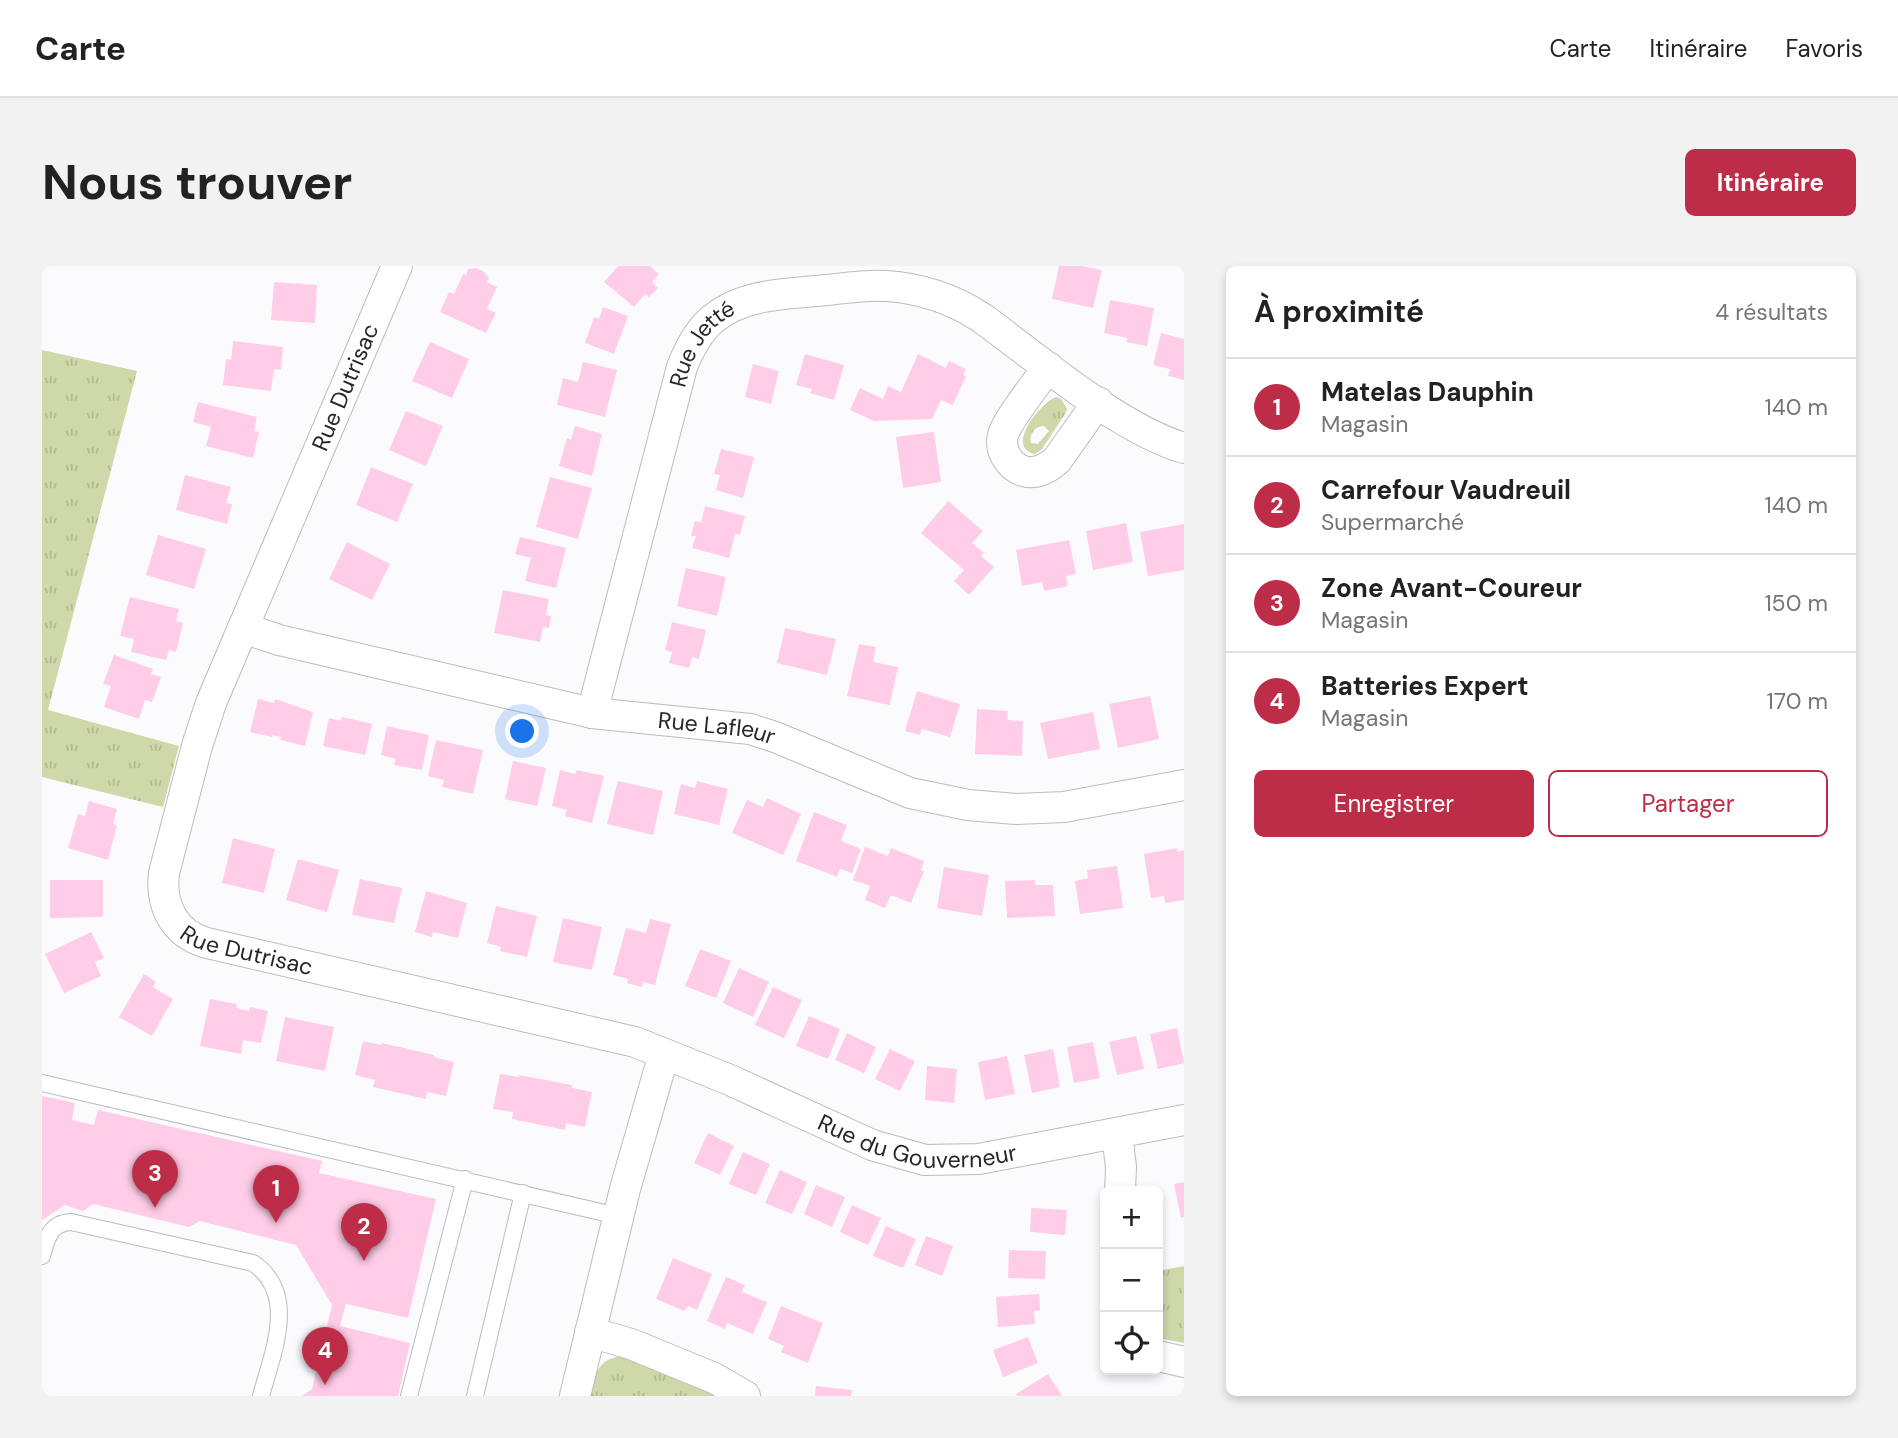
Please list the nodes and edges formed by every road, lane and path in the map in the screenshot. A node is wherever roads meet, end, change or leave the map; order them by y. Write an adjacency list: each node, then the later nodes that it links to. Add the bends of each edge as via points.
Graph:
1 (397, 266): 5 (street, Rue Dutrisac)
2 (1048, 367): 3 (street, Rue Jetté); 3 (street, via 1003,435 1004,452 1020,470 1038,471 1058,460); 6 (street, Rue Jetté, via 967,308 897,287 772,296 743,302 713,318 693,344 677,383)
3 (1098, 402): 4 (street, Rue Jetté, via 1156,437)
4 (1184, 448)
5 (243, 628): 6 (street, Rue Lafleur); 8 (street, Rue Dutrisac, via 202,727 164,873 165,905 182,929 207,943 623,1039)
6 (592, 713): 7 (street, Rue Lafleur, via 750,729 909,793 968,805 1064,807)
7 (1184, 785)
8 (664, 1054): 11 (street, Rue du Gouverneur, via 872,1145 925,1160 979,1159); 15 (street)
9 (42, 1083): 12 (lane)
10 (1184, 1120): 11 (street, Rue du Gouverneur)
11 (1116, 1134): 13 (street)
12 (465, 1179): 14 (lane); 21 (lane)
13 (1120, 1186)
14 (523, 1193): 15 (lane); 22 (lane)
15 (618, 1216): 17 (street)
16 (42, 1256): 20 (lane, via 52,1229 71,1222 253,1263 272,1284 280,1308)
17 (590, 1332): 23 (street); 24 (street, via 703,1373)
18 (1163, 1357): 19 (street)
19 (1184, 1362)
20 (261, 1396)
21 (409, 1396)
22 (475, 1396)
23 (576, 1396)
24 (745, 1396)

